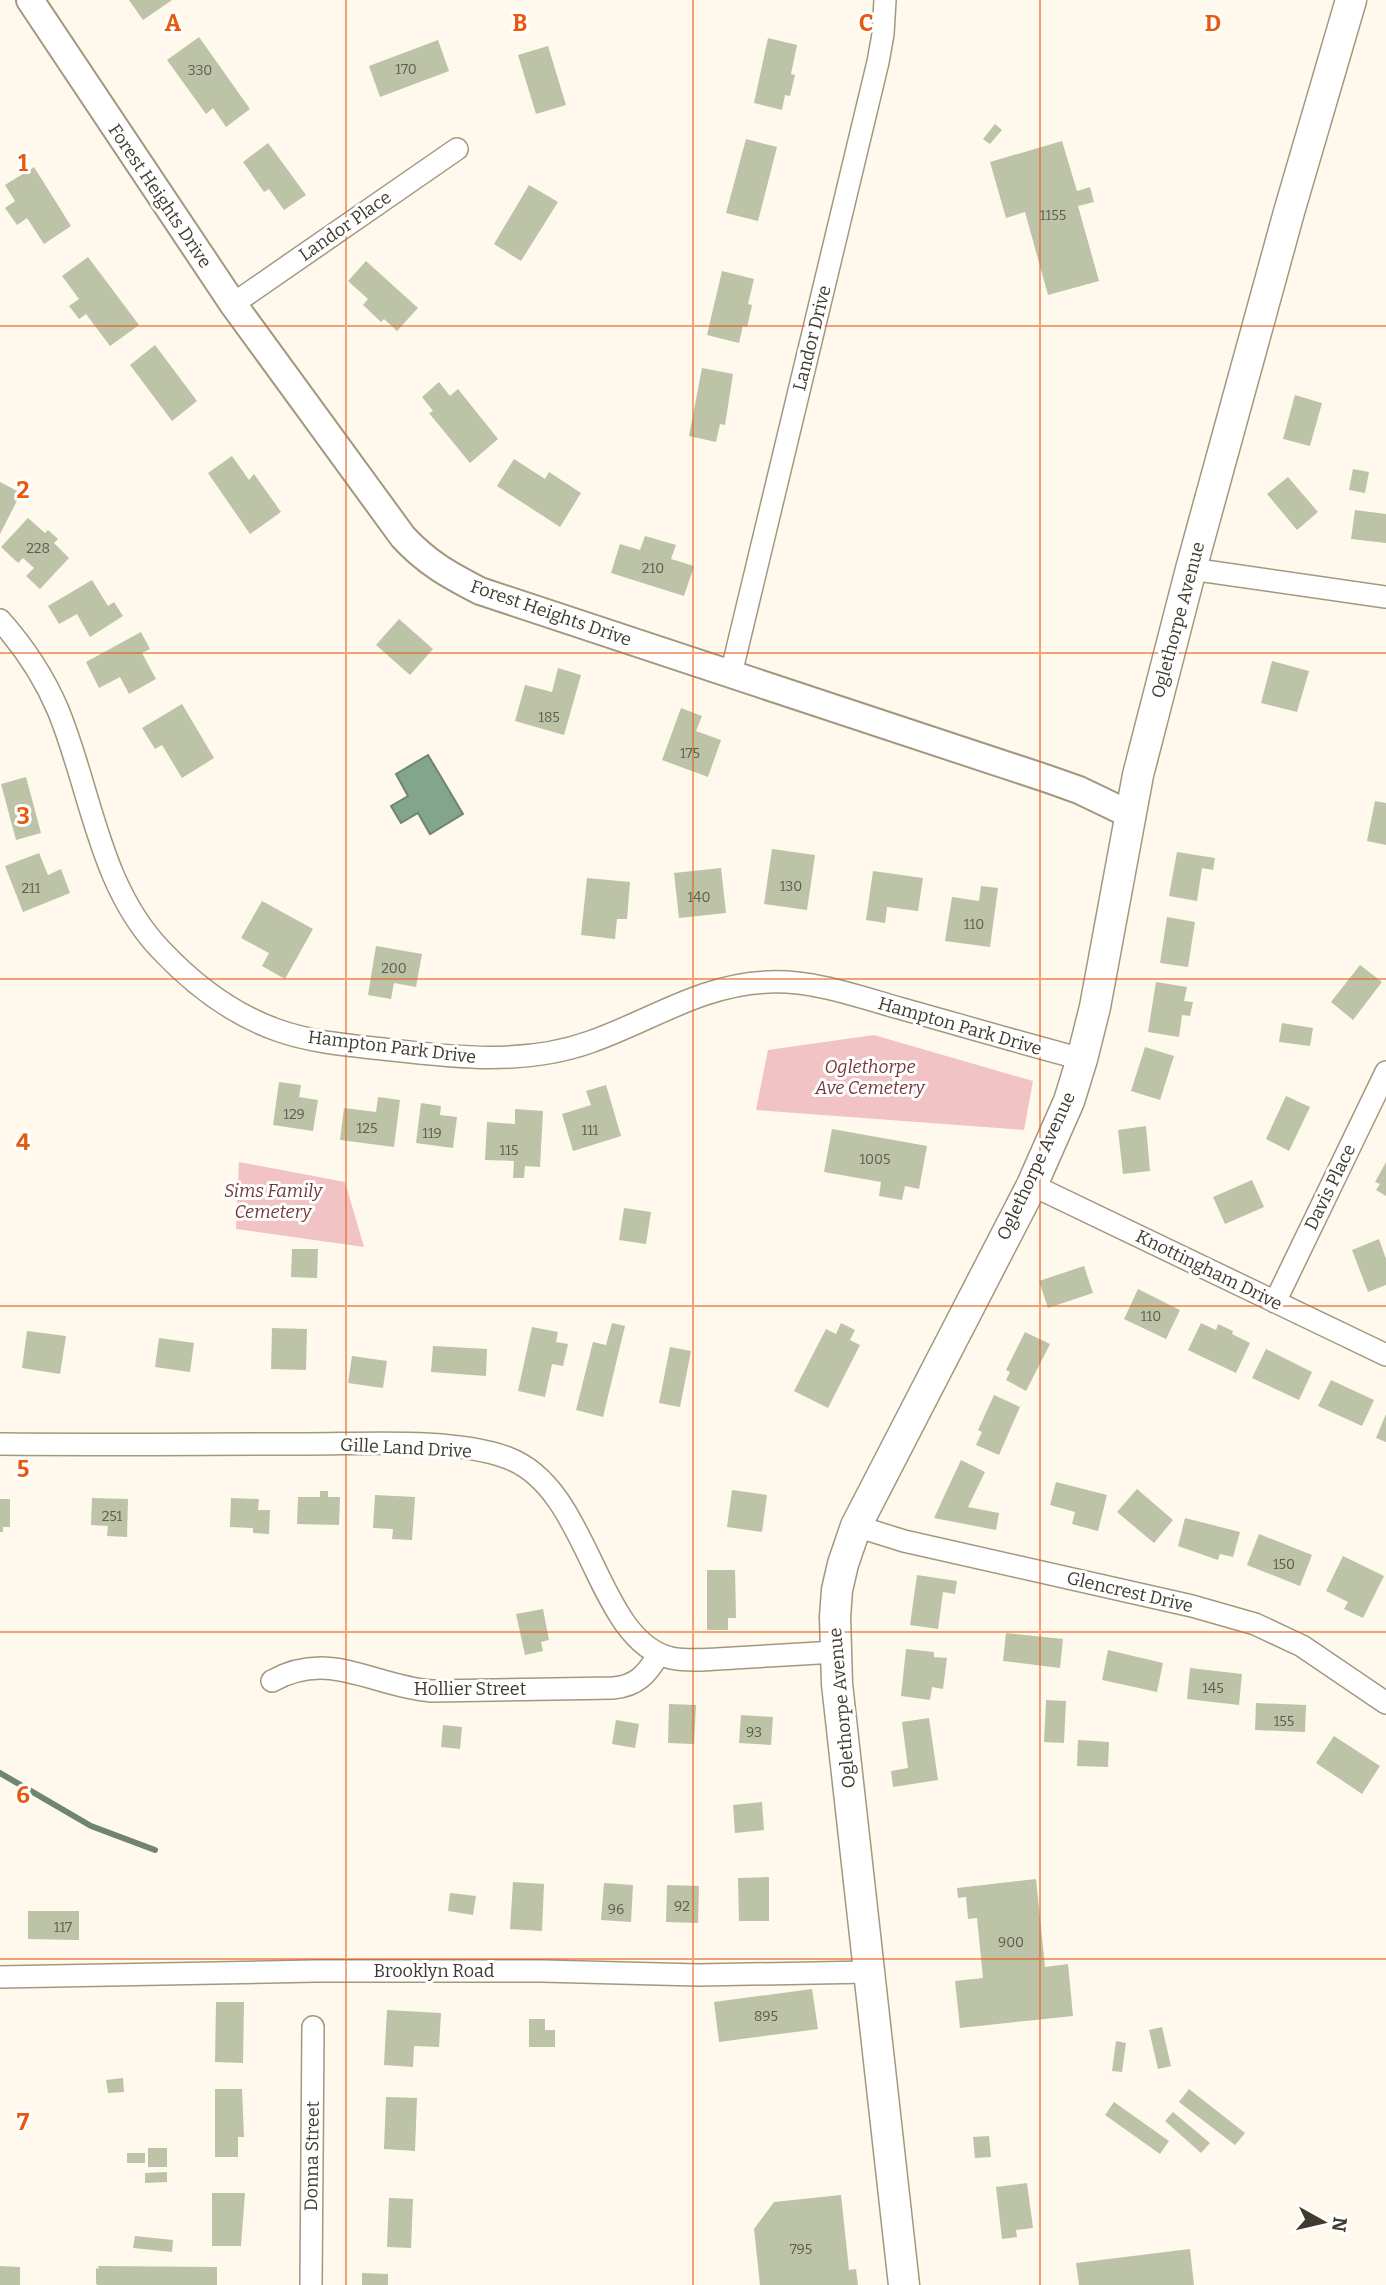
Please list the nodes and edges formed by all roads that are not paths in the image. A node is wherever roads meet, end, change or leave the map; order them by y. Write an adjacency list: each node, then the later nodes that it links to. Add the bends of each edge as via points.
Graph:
1 (30, 0): 5 (street, Forest Heights Drive)
2 (885, 0): 9 (street, Landor Drive, via 878,62)
3 (1351, 0): 6 (main road, Oglethorpe Avenue)
4 (457, 149): 5 (street, Landor Place)
5 (233, 304): 9 (street, Forest Heights Drive, via 403,537 443,573 480,591)
6 (1191, 569): 7 (street); 10 (main road, Oglethorpe Avenue)
7 (1386, 597)
8 (0, 620): 11 (street, Hampton Park Drive, via 41,675 57,709 109,863 135,918 158,947 209,994 275,1030 307,1039 435,1055 523,1056 589,1042 710,990 772,981 833,989)
9 (731, 674): 10 (street, Forest Heights Drive, via 1079,790)
10 (1129, 814): 11 (main road, Oglethorpe Avenue)
11 (1082, 1059): 13 (main road, Oglethorpe Avenue)
12 (1386, 1072): 14 (street, Davis Place)
13 (1032, 1185): 14 (street, Knottingham Drive); 17 (main road, Oglethorpe Avenue)
14 (1275, 1302): 15 (street, Knottingham Drive)
15 (1386, 1355)
16 (0, 1444): 19 (street, Gille Land Drive, via 369,1444 448,1447 502,1457 524,1466 551,1493 628,1630)
17 (856, 1526): 18 (main road, Oglethorpe Avenue, via 837,1590); 21 (street, Glencrest Drive, via 1255,1624 1302,1646)
18 (835, 1651): 19 (street, Gille Land Drive, via 698,1660); 22 (main road, Oglethorpe Avenue)
19 (659, 1654): 20 (street, Hollier Street, via 644,1677 621,1688 431,1691 405,1688 359,1672 308,1668)
20 (272, 1681)
21 (1386, 1703)
22 (869, 1972): 23 (street, Brooklyn Road, via 316,1971); 26 (main road, Oglethorpe Avenue)
23 (0, 1978)
24 (313, 2026): 25 (street, Donna Street)
25 (311, 2285)
26 (904, 2285)

